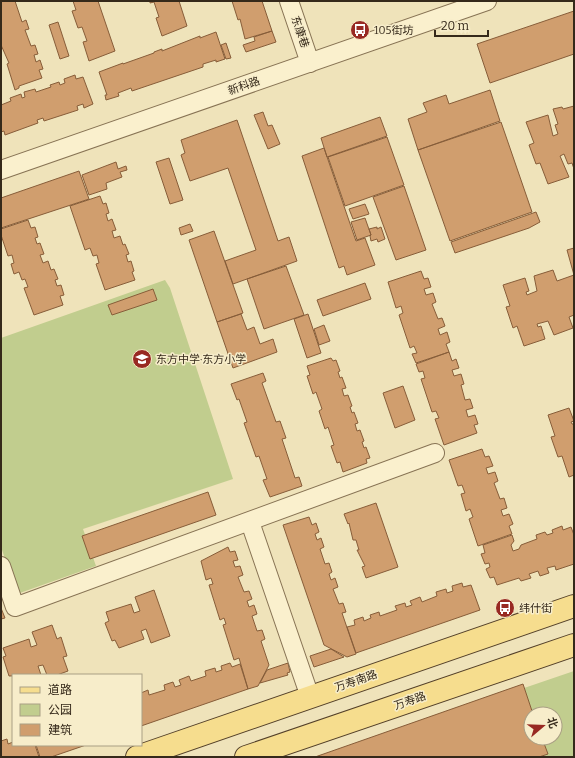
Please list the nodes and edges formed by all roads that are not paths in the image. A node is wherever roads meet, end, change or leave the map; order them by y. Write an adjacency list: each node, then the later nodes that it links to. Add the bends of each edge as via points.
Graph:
1 (289, 1): 3 (street, 东康巷)
2 (487, 1): 3 (street, 新科路)
3 (310, 63): 4 (street, 新科路)
4 (1, 170)
5 (435, 453): 6 (street)
6 (250, 522): 7 (street, via 15,607); 10 (street)
7 (1, 566)
8 (574, 606): 10 (main road, 万寿南路)
9 (574, 645): 14 (main road, 万寿路)
10 (310, 697): 11 (main road, 万寿南路)
11 (235, 723): 12 (main road, 万寿南路); 13 (main road)
12 (137, 757)
13 (172, 757)
14 (246, 757)

